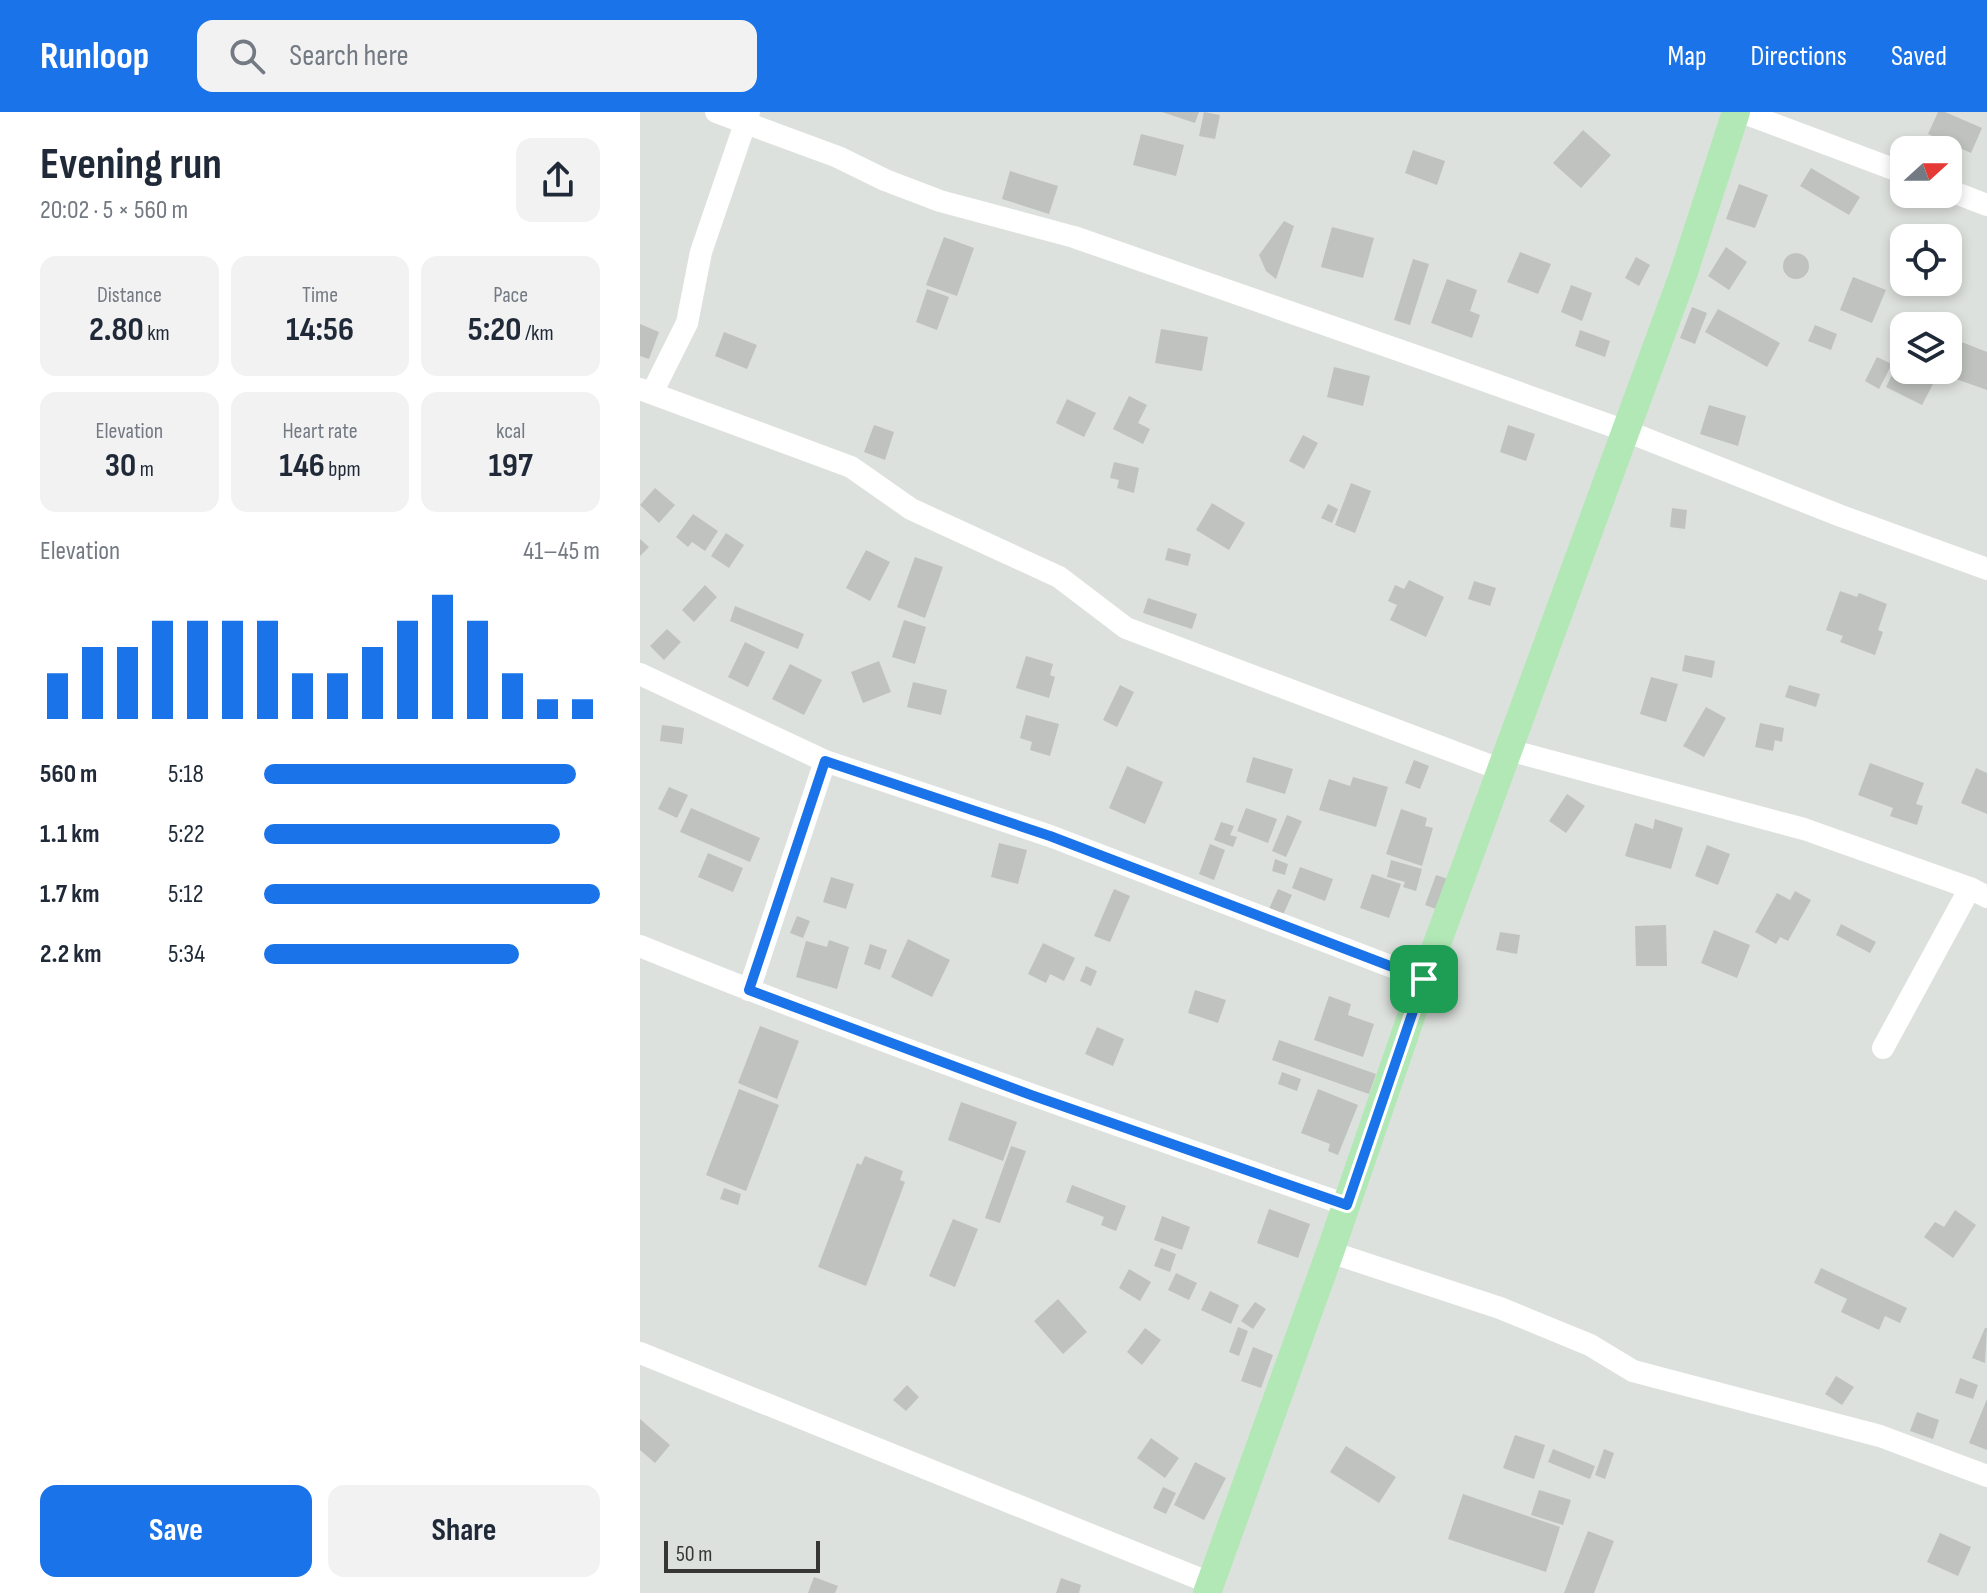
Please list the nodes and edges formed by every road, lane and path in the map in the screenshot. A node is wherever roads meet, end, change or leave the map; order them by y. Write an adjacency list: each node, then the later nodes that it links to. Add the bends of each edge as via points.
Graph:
1 (716, 112): 3 (street)
2 (1738, 112): 4 (street); 8 (main road)
3 (747, 117): 7 (street, via 701,252 687,323); 8 (street, via 940,201 1074,237)
4 (1890, 168)
5 (1962, 195): 6 (street)
6 (1987, 205)
7 (646, 391): 11 (street, via 851,467 911,509 1059,577 1126,628)
8 (1626, 431): 9 (street); 11 (main road)
9 (1987, 569)
10 (640, 674): 12 (street)
11 (1506, 760): 13 (street, via 1804,829); 15 (main road)
12 (825, 761): 15 (street, via 1050,836); 16 (street)
13 (1979, 892): 17 (street)
14 (640, 946): 16 (street)
15 (1424, 979): 18 (main road)
16 (749, 990): 18 (street)
17 (1883, 1048)
18 (1347, 1205): 19 (main road)
19 (1330, 1252): 21 (street, via 1500,1308 1590,1345 1633,1371 1880,1436); 22 (main road)
20 (640, 1353): 22 (street)
21 (1987, 1476)
22 (1208, 1588)

